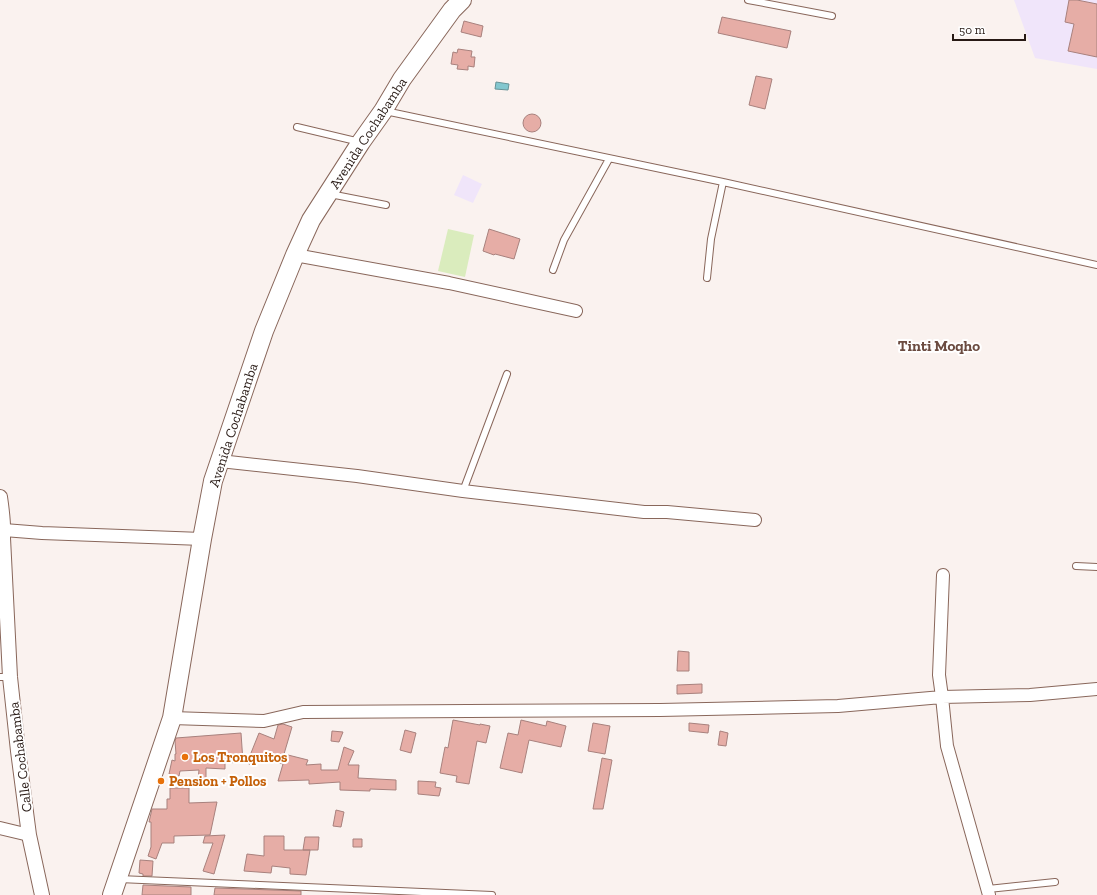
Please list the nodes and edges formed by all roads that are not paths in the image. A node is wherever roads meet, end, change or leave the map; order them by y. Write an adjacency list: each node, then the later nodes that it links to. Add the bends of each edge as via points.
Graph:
1 (462, 0): 4 (main road, Avenida Cochabamba, via 402,78)
2 (748, 0): 3 (lane)
3 (832, 16)
4 (383, 111): 6 (main road, Avenida Cochabamba); 7 (lane)
5 (297, 128): 6 (lane)
6 (361, 142): 9 (main road, Avenida Cochabamba)
7 (609, 159): 8 (lane); 13 (lane, via 564,240)
8 (723, 182): 12 (lane); 14 (lane, via 711,239)
9 (328, 194): 10 (lane); 11 (main road, Avenida Cochabamba, via 311,220)
10 (386, 206)
11 (295, 255): 15 (street, via 449,283); 17 (main road, Avenida Cochabamba, via 264,331)
12 (1097, 265)
13 (553, 270)
14 (707, 278)
15 (576, 311)
16 (507, 374): 18 (lane)
17 (220, 461): 18 (street); 22 (main road, Avenida Cochabamba)
18 (463, 491): 20 (street, via 644,512)
19 (1, 506): 21 (street, Calle Cochabamba)
20 (755, 520)
21 (4, 530): 22 (street); 26 (street, Calle Cochabamba)
22 (202, 539): 29 (main road, Avenida Cochabamba)
23 (1076, 566): 24 (lane)
24 (1097, 567)
25 (943, 575): 28 (street, via 938,675)
26 (5, 677): 31 (street, Calle Cochabamba)
27 (1097, 689): 28 (street, via 1030,695)
28 (942, 697): 29 (street, via 838,706 660,710 303,712 264,721); 34 (street, via 947,746)
29 (172, 718): 33 (main road, Avenida Cochabamba)
30 (0, 828): 31 (street)
31 (29, 835): 35 (street, Calle Cochabamba)
32 (1055, 882): 34 (lane)
33 (114, 887): 36 (lane)
34 (988, 892)
35 (42, 895)
36 (492, 895)

